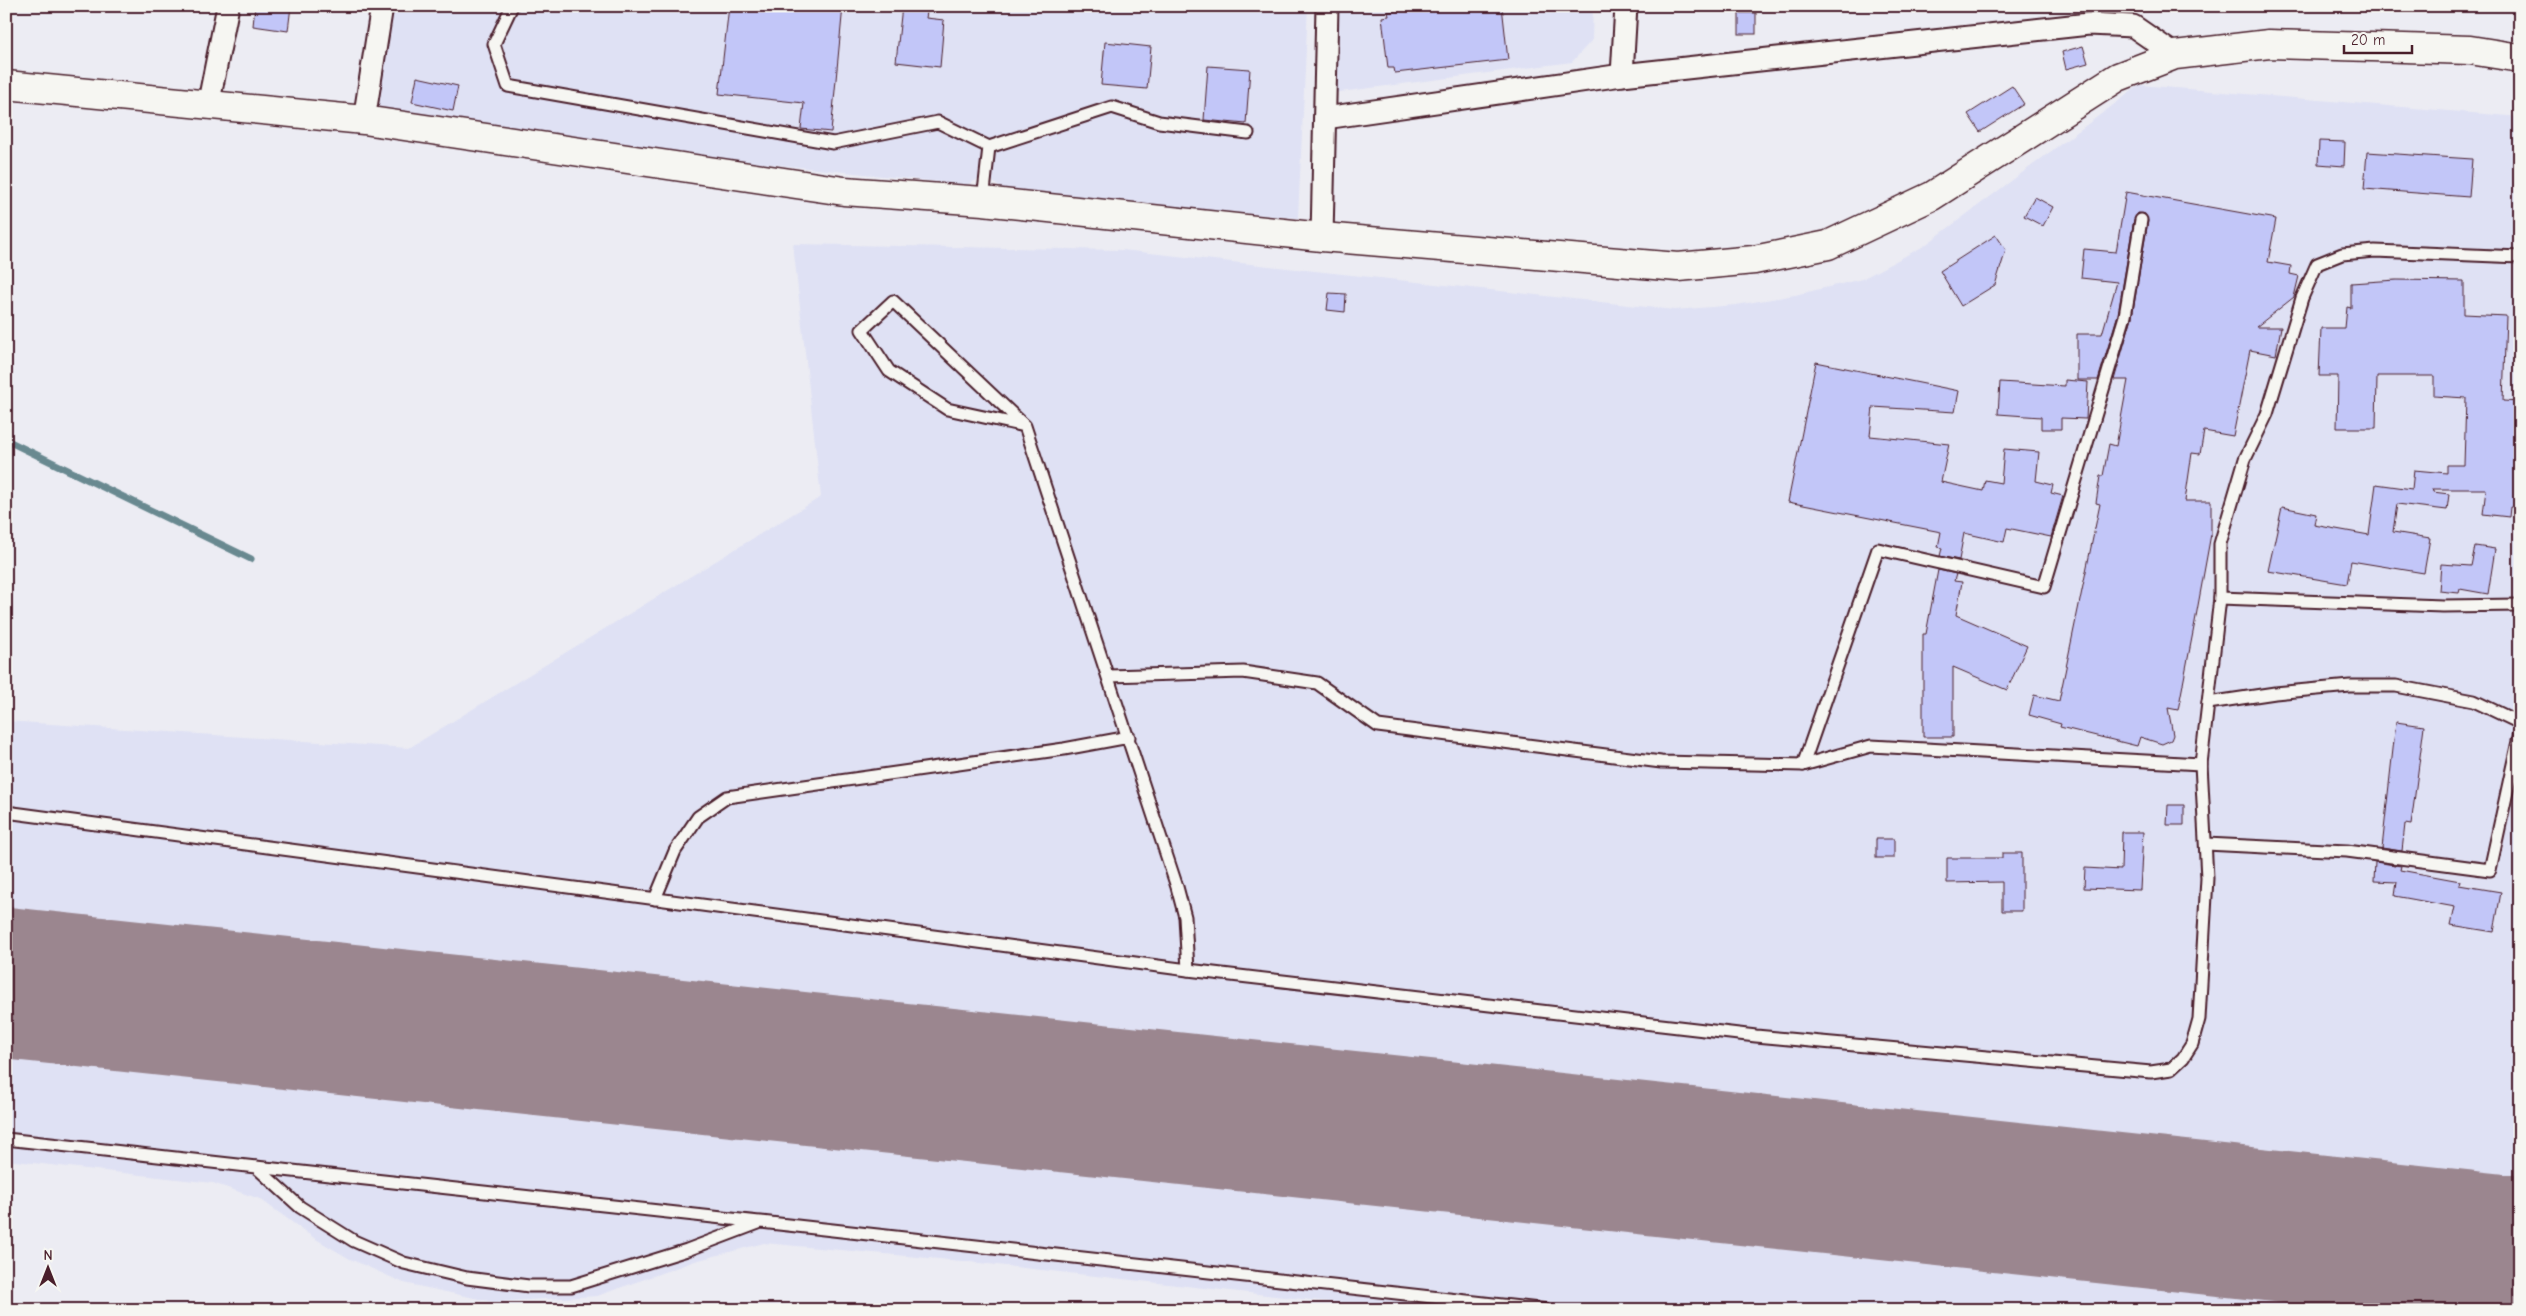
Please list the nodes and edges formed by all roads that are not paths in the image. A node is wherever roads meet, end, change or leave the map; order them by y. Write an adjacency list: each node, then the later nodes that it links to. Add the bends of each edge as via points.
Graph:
1 (228, 6): 10 (street)
2 (382, 6): 12 (street)
3 (512, 6): 14 (lane, via 494,44 508,86 832,143 938,122)
4 (1327, 6): 11 (street)
5 (1626, 6): 8 (street)
6 (2175, 55): 7 (street, via 2269,44 2470,50); 8 (street, via 2133,26 2089,24); 17 (street, via 2118,77 1932,196 1828,245 1754,260 1678,267)
7 (2520, 58)
8 (1622, 75): 11 (street)
9 (6, 85): 10 (street)
10 (208, 106): 12 (street)
11 (1325, 118): 17 (street)
12 (364, 120): 15 (street, via 844,191)
13 (1248, 133): 14 (lane, via 1159,122 1112,107)
14 (989, 148): 15 (lane)
15 (983, 201): 17 (street)
16 (2142, 220): 28 (lane, via 2125,316 2044,587 1878,549)
17 (1322, 237)
18 (2520, 257): 20 (lane, via 2375,251 2342,254 2317,264 2302,298 2267,414 2245,459 2231,502 2220,544)
19 (1025, 426): 19 (lane, via 893,301 862,330 890,371 947,409); 22 (lane)
20 (2220, 598): 21 (lane, via 2443,606); 23 (lane)
21 (2520, 605)
22 (1109, 676): 26 (lane); 28 (lane, via 1243,672 1317,683 1378,726 1661,762)
23 (2208, 703): 24 (lane, via 2350,686 2396,686 2474,701); 27 (lane)
24 (2520, 723)
25 (2520, 732): 30 (lane, via 2490,870 2347,851)
26 (1129, 737): 31 (lane, via 727,797 698,818 675,851); 32 (lane, via 1185,917)
27 (2201, 764): 28 (lane, via 1871,746); 30 (lane)
28 (1803, 765)
29 (6, 812): 31 (lane)
30 (2206, 844): 32 (lane, via 2208,878 2199,1018 2192,1044 2183,1058 2170,1069 2150,1072 1756,1036)
31 (655, 899): 32 (lane)
32 (1188, 970)
33 (6, 1139): 34 (lane)
34 (256, 1167): 35 (lane); 35 (lane, via 300,1207 354,1241 404,1264 467,1278 529,1286 571,1286 687,1250)
35 (761, 1222): 36 (lane)
36 (1548, 1310)

